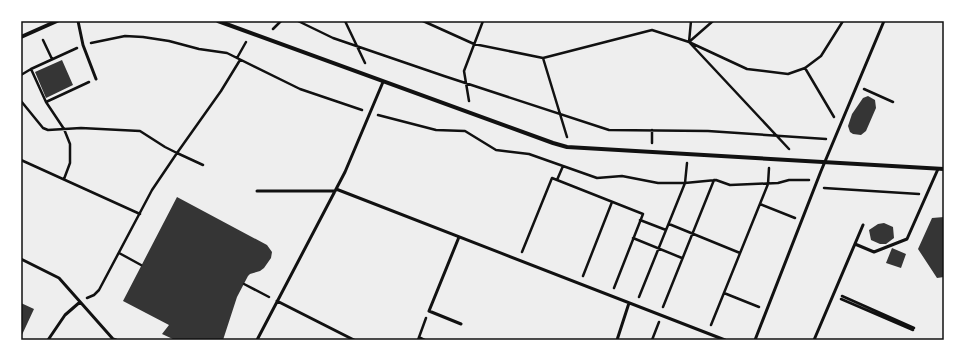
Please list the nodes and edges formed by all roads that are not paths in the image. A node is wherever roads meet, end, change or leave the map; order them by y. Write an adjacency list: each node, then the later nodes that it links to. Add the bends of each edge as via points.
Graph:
1 (57, 21): 5 (street)
2 (78, 21): 6 (lane, via 82,45)
3 (218, 21): 7 (street)
4 (884, 21): 8 (lane)
5 (21, 37)
6 (96, 79)
7 (383, 82): 8 (street, via 567,147); 11 (lane)
8 (825, 162): 9 (street); 27 (lane)
9 (938, 169): 10 (street); 15 (lane, via 907,239 874,252)
10 (944, 169)
11 (335, 190): 12 (lane); 14 (lane); 17 (lane)
12 (257, 191)
13 (863, 224): 15 (lane)
14 (459, 237): 19 (lane); 20 (lane, via 429,311)
15 (855, 244): 28 (lane)
16 (21, 259): 18 (lane, via 59,278)
17 (277, 301): 23 (lane); 24 (lane)
18 (80, 302): 21 (lane, via 65,315); 22 (lane)
19 (629, 303): 25 (lane); 26 (lane)
20 (461, 324)
21 (48, 340)
22 (116, 340)
23 (257, 340)
24 (354, 340)
25 (617, 340)
26 (725, 340)
27 (754, 340)
28 (814, 340)

